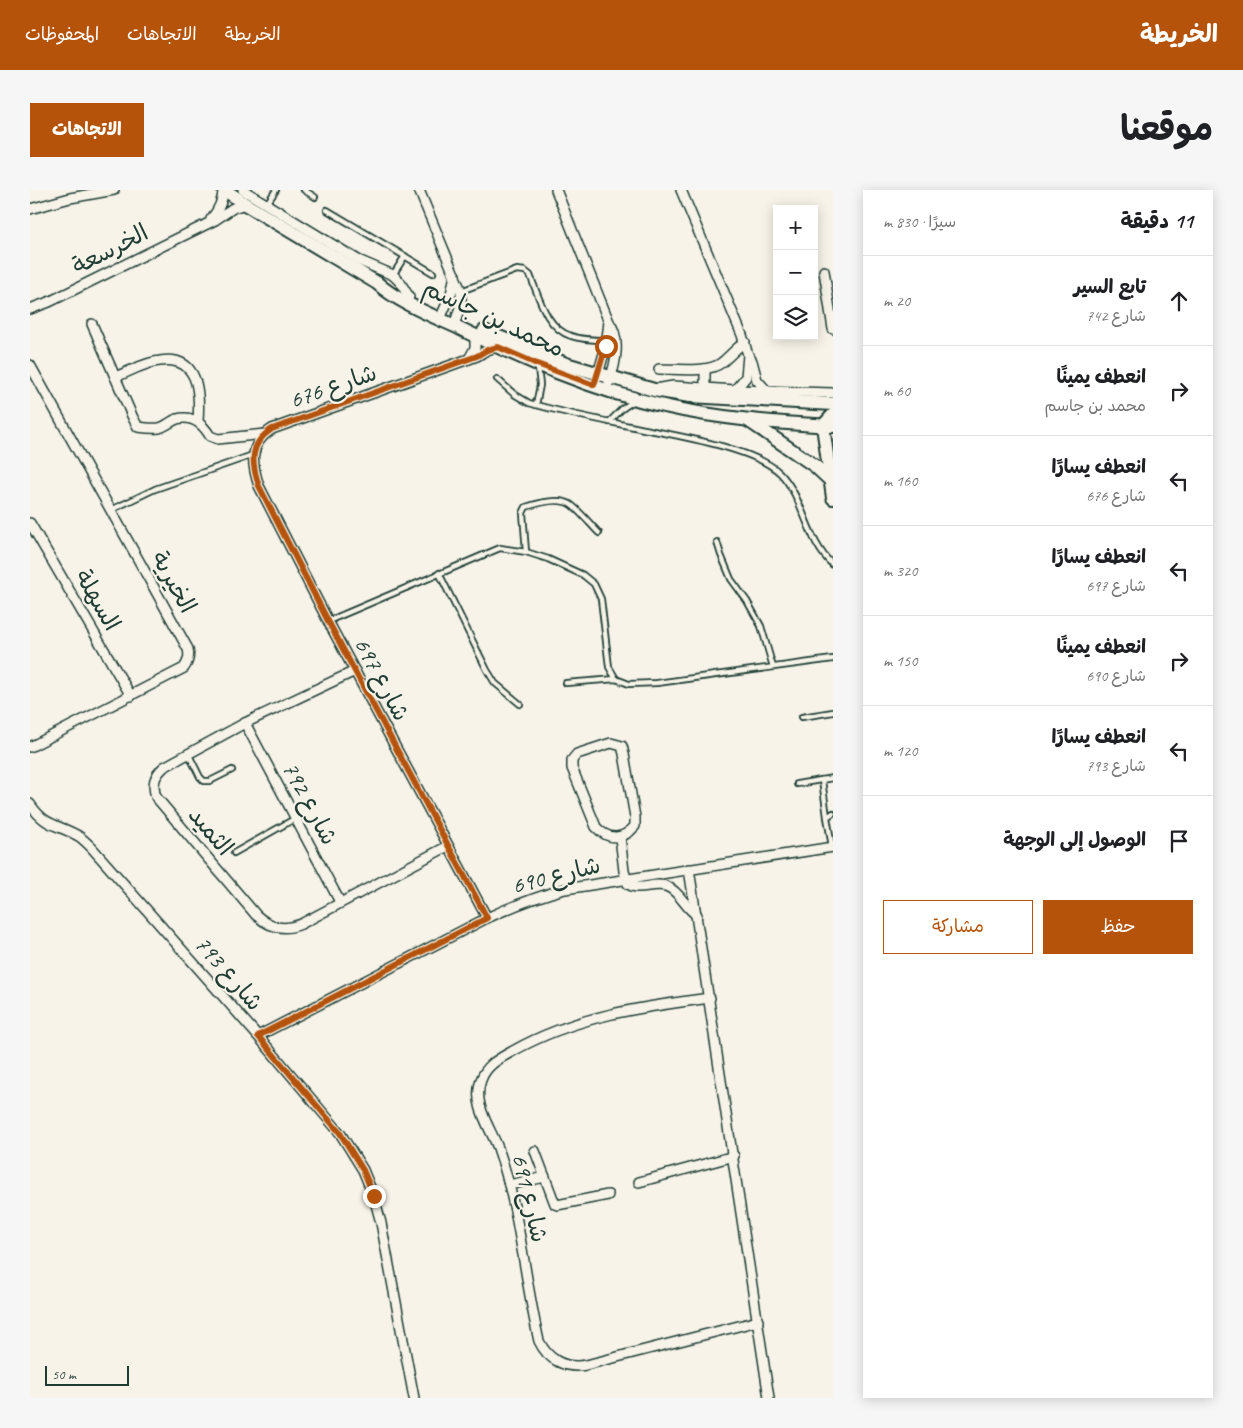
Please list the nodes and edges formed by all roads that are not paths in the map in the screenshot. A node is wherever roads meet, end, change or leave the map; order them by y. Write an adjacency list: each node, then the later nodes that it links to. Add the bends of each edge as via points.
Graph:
1 (114, 190): 12 (street)
2 (224, 190): 10 (street, محمد بن جاسم); 14 (street, via 218,211)
3 (243, 190): 11 (street)
4 (276, 190): 11 (lane)
5 (304, 190): 9 (lane)
6 (419, 190): 18 (street)
7 (556, 190): 25 (street)
8 (681, 190): 31 (street)
9 (315, 197)
10 (245, 204): 14 (street, الخرسعة); 20 (street, محمد بن جاسم)
11 (266, 205): 19 (street, via 358,260)
12 (30, 209)
13 (327, 210): 15 (lane)
14 (208, 223): 23 (street, الخرسعة)
15 (404, 256): 17 (lane); 19 (lane)
16 (824, 271): 28 (street)
17 (433, 273)
18 (455, 274): 21 (street); 24 (street, via 451,294)
19 (393, 275): 22 (street)
20 (377, 283): 22 (street, محمد بن جاسم); 24 (street, محمد بن جاسم)
21 (461, 291): 26 (street); 30 (lane, via 514,271 525,271 556,327 571,336)
22 (410, 296): 24 (street, محمد بن جاسم)
23 (30, 309)
24 (441, 316): 26 (street, محمد بن جاسم)
25 (609, 322): 30 (street); 41 (street, via 616,340 615,354)
26 (456, 323): 29 (street, محمد بن جاسم); 41 (street, محمد بن جاسم)
27 (92, 324): 39 (street)
28 (833, 329)
29 (475, 336): 32 (street, محمد بن جاسم); 34 (street, via 475,348)
30 (606, 340): 41 (street)
31 (745, 342): 33 (street); 37 (street, via 722,362)
32 (498, 347): 34 (street, شارع 676); 35 (street, محمد بن جاسم)
33 (748, 355): 44 (street, via 746,377); 45 (street, via 757,380)
34 (469, 359): 56 (street, شارع 676, via 283,424)
35 (537, 364): 41 (street, محمد بن جاسم); 50 (lane, via 540,385)
36 (30, 365): 60 (street, الخيرية)
37 (705, 368): 38 (street); 42 (street)
38 (659, 369)
39 (115, 377): 52 (street, via 138,426 159,428 178,419); 52 (street, via 158,360 182,363 196,378)
40 (497, 379): 50 (lane, via 520,399)
41 (602, 381): 43 (street, محمد بن جاسم); 47 (street, محمد بن جاسم)
42 (705, 388): 43 (street, via 669,386); 44 (street)
43 (654, 390): 48 (street, محمد بن جاسم, via 690,396)
44 (735, 390): 45 (street)
45 (766, 391): 46 (street)
46 (833, 393)
47 (638, 398): 53 (street, محمد بن جاسم, via 663,406); 54 (lane)
48 (815, 403): 49 (street, محمد بن جاسم); 51 (street)
49 (833, 404)
50 (536, 405): 54 (lane)
51 (833, 415): 55 (street)
52 (198, 421): 56 (street, via 210,436 218,439)
53 (749, 421): 55 (street, محمد بن جاسم); 58 (street)
54 (609, 422): 65 (lane, via 716,445 769,465 785,479 820,549)
55 (828, 426): 58 (street)
56 (265, 434): 57 (street)
57 (253, 455): 60 (lane, via 155,489); 67 (street, شارع 697, via 259,486)
58 (830, 480): 59 (street)
59 (833, 498)
60 (111, 510): 73 (street, الخيرية, via 186,644 189,656 184,668)
61 (30, 524): 73 (street, السهلة)
62 (599, 533): 64 (lane, via 570,504 553,501 526,507 523,513)
63 (717, 542): 69 (lane, via 731,579 761,626)
64 (526, 552): 66 (lane, via 500,548); 71 (lane, via 583,574 594,584 601,599 608,667)
65 (833, 565)
66 (439, 573): 67 (lane); 74 (lane, via 495,683)
67 (328, 621): 70 (street, شارع 697)
68 (833, 659): 69 (lane)
69 (773, 667): 71 (lane, via 657,683 629,684)
70 (354, 671): 77 (street, الثميد); 89 (street, شارع 697)
71 (616, 679): 72 (lane)
72 (566, 683)
73 (131, 696): 78 (street, الخيرية)
74 (520, 704)
75 (833, 712): 76 (lane)
76 (802, 717)
77 (245, 723): 79 (street, الثميد); 87 (street, شارع 792)
78 (31, 745)
79 (188, 754): 80 (lane, via 204,781); 94 (street, الثميد, via 158,773 153,788 156,797 263,922 282,928 292,927)
80 (232, 770)
81 (833, 778): 82 (lane)
82 (822, 780): 83 (lane); 86 (lane)
83 (797, 784)
84 (30, 804): 98 (street, شارع 793, via 46,821 80,838 92,848)
85 (833, 813): 86 (lane)
86 (827, 817): 90 (lane)
87 (296, 818): 91 (lane); 94 (street, شارع 792)
88 (620, 837): 88 (street, via 635,826 622,746 611,744 577,754 572,760 572,768 596,827 602,834); 93 (street)
89 (448, 846): 94 (street, الثميد); 96 (street, شارع 697)
90 (833, 847): 92 (street, شارع 690)
91 (234, 852)
92 (689, 869): 93 (street, شارع 690); 95 (street)
93 (625, 879): 95 (street, via 633,887 668,887); 96 (street, شارع 690, via 542,895)
94 (340, 902)
95 (697, 915): 97 (street)
96 (487, 918): 98 (street, شارع 690)
97 (710, 998): 100 (street); 103 (street, شارع 691, via 634,1009 578,1022 538,1038 494,1062 480,1080 478,1095)
98 (258, 1036): 106 (street, شارع 793, via 340,1133 363,1170 381,1223)
99 (535, 1150): 101 (street)
100 (734, 1156): 102 (street); 105 (street)
101 (545, 1177): 103 (street); 104 (street, via 557,1206)
102 (639, 1182)
103 (510, 1185): 105 (street, شارع 691, via 539,1341 546,1353 558,1362 572,1367 586,1366)
104 (608, 1194)
105 (758, 1321): 107 (street)
106 (414, 1398)
107 (769, 1398)

